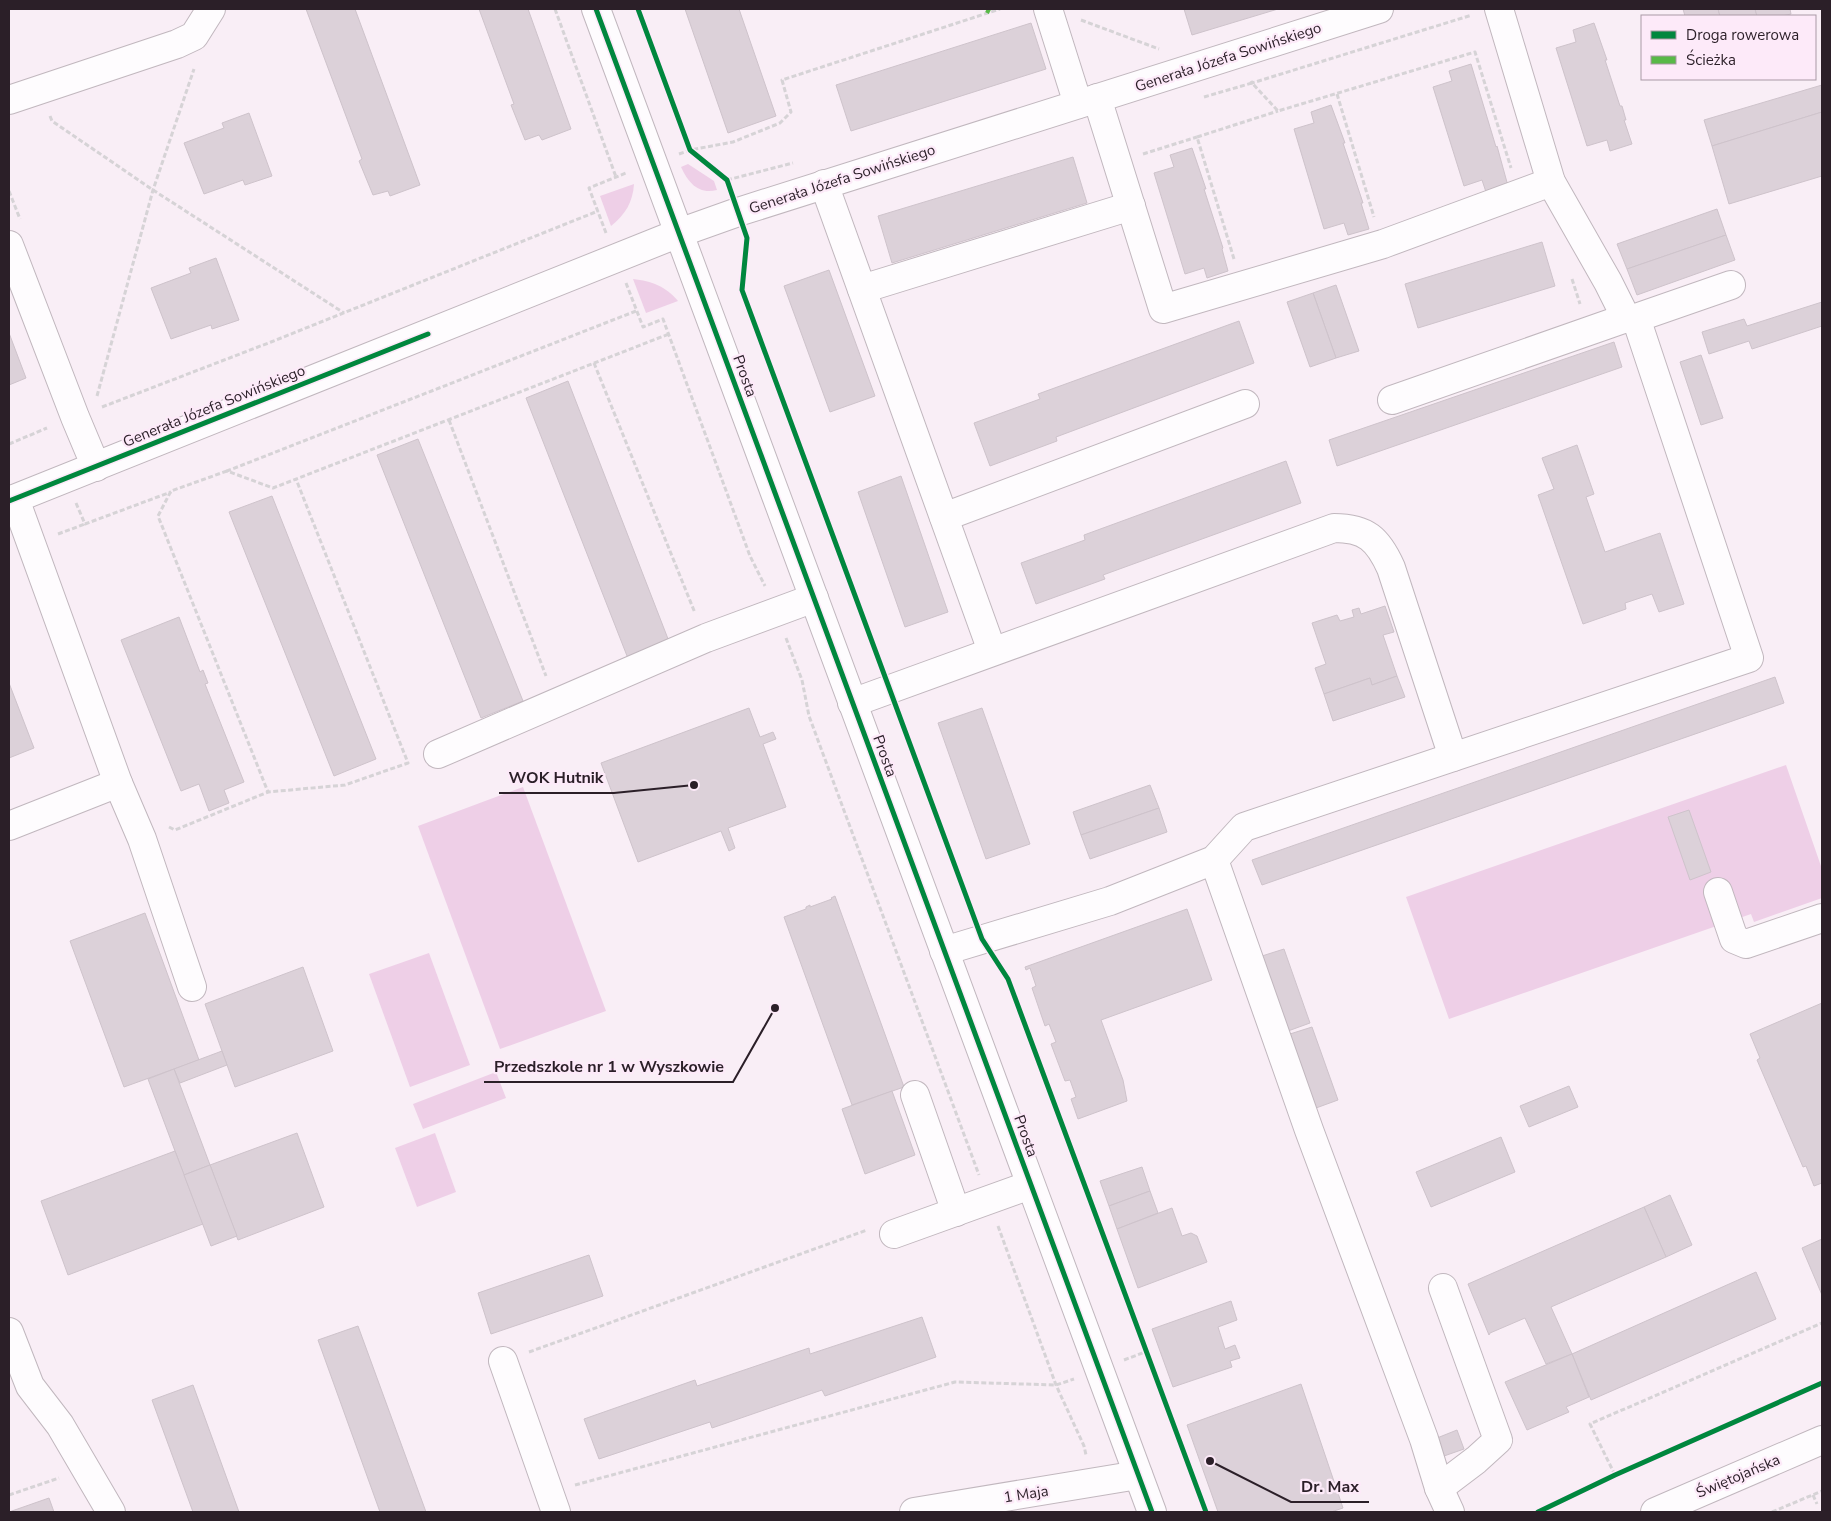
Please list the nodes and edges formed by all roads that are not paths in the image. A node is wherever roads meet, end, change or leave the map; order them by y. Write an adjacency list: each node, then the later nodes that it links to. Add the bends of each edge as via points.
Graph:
1 (211, 9): 6 (street, via 194,36)
2 (596, 9): 11 (street, Prosta)
3 (1048, 9): 7 (street)
4 (1379, 9): 7 (street, Generała Józefa Sowińskiego)
5 (1499, 9): 8 (street)
6 (9, 100)
7 (1088, 101): 9 (street, Generała Józefa Sowińskiego); 10 (street, via 1117,162)
8 (1551, 182): 10 (street, via 1383,244 1163,309); 15 (street)
9 (824, 184): 11 (street, Generała Józefa Sowińskiego); 14 (street)
10 (1131, 206): 14 (street)
11 (679, 233): 18 (street, Generała Józefa Sowińskiego); 21 (street, Prosta)
12 (9, 244): 18 (street, via 84,414)
13 (1732, 285): 15 (street)
14 (862, 290): 20 (street)
15 (1631, 318): 16 (street); 25 (street, via 1749,658)
16 (1392, 400)
17 (1246, 404): 20 (street)
18 (96, 466): 19 (street, Generała Józefa Sowińskiego)
19 (12, 500): 26 (street)
20 (944, 517): 22 (street)
21 (814, 598): 23 (street, Prosta); 24 (street, via 706,638)
22 (992, 651): 23 (street); 25 (street, via 1334,528 1350,528 1364,533 1384,552)
23 (852, 702): 31 (street, Prosta)
24 (438, 754)
25 (1453, 757): 28 (street, via 1244,827)
26 (118, 783): 27 (street); 32 (street, via 139,832)
27 (9, 826)
28 (1214, 860): 31 (street, via 1110,901); 42 (street)
29 (1718, 892): 30 (street, via 1734,939 1746,944)
30 (1822, 918)
31 (944, 951): 34 (street, Prosta)
32 (192, 987)
33 (915, 1095): 35 (street)
34 (1030, 1186): 35 (street); 41 (street, Prosta)
35 (956, 1212): 36 (street)
36 (881, 1232)
37 (1443, 1288): 42 (street, via 1498,1440 1476,1460)
38 (9, 1332): 44 (street, via 30,1386 60,1426)
39 (503, 1361): 43 (street)
40 (1822, 1440): 47 (street, Świętojańska)
41 (1138, 1475): 45 (street, 1 Maja); 46 (street, Prosta)
42 (1445, 1500)
43 (553, 1502)
44 (111, 1512)
45 (914, 1512)
46 (1152, 1512)
47 (1655, 1512)

